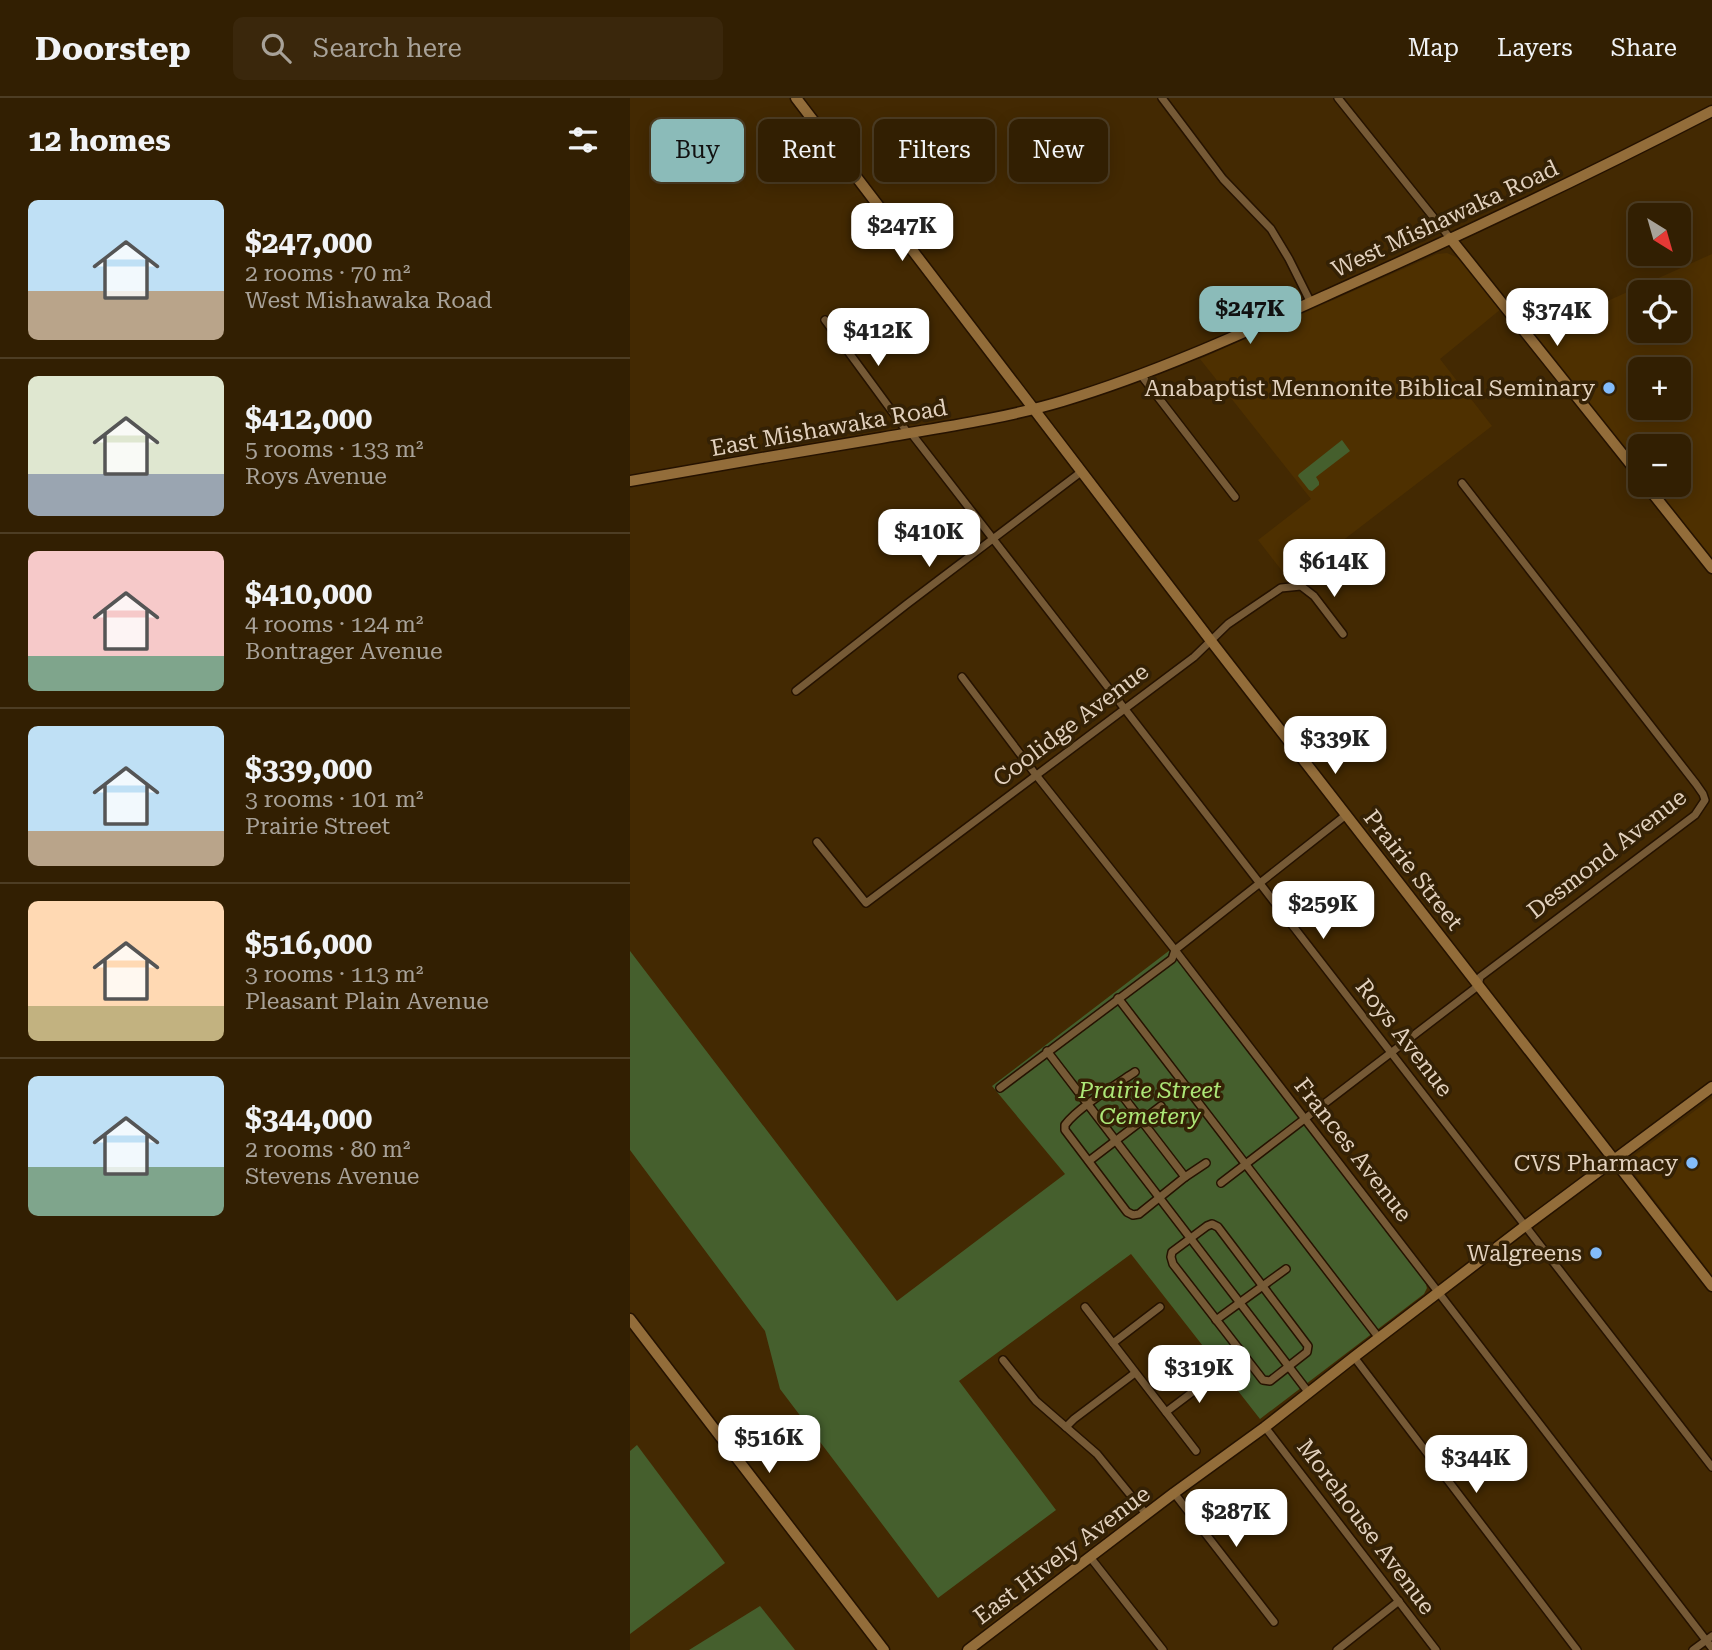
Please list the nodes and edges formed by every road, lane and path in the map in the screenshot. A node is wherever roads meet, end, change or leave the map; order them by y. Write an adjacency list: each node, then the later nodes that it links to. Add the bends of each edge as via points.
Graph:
1 (796, 98): 9 (main road, Prairie Street)
2 (1162, 98): 6 (street, via 1223,180 1271,229)
3 (1338, 98): 5 (street)
4 (1712, 111): 5 (main road, West Mishawaka Road)
5 (1450, 238): 6 (main road, West Mishawaka Road); 11 (main road)
6 (1311, 303): 8 (main road, West Mishawaka Road)
7 (825, 320): 10 (street, Roys Avenue)
8 (1141, 375): 9 (main road, West Mishawaka Road); 15 (street)
9 (1033, 410): 10 (main road, East Mishawaka Road); 12 (main road, Prairie Street)
10 (909, 433): 13 (main road, East Mishawaka Road); 17 (street, Roys Avenue)
11 (1628, 461)
12 (1081, 472): 17 (street); 20 (main road, Prairie Street)
13 (630, 481)
14 (1462, 483): 29 (street, Desmond Avenue, via 1704,800 1695,815 1480,977)
15 (1235, 497)
16 (1656, 497): 18 (main road)
17 (993, 538): 22 (street); 23 (street, Roys Avenue)
18 (1712, 568)
19 (1343, 634): 20 (street, Coolidge Avenue, via 1301,586 1281,587)
20 (1211, 641): 23 (street, Coolidge Avenue); 25 (main road, Prairie Street)
21 (962, 677): 24 (street, Frances Avenue)
22 (796, 691)
23 (1125, 708): 24 (street, Coolidge Avenue); 27 (street, Roys Avenue)
24 (1036, 775): 26 (street, Coolidge Avenue, via 866,903); 28 (street, Frances Avenue)
25 (1346, 815): 27 (street); 29 (main road, Prairie Street)
26 (817, 842)
27 (1260, 883): 28 (street); 32 (street, Roys Avenue)
28 (1175, 950): 30 (street, via 1172,958); 39 (street, Frances Avenue)
29 (1478, 986): 32 (street, Desmond Avenue); 42 (main road, Prairie Street)
30 (1118, 998): 31 (street); 45 (street)
31 (1047, 1051): 36 (street); 37 (street)
32 (1391, 1054): 39 (street, Desmond Avenue); 49 (street, Roys Avenue)
33 (1135, 1072): 34 (street)
34 (1115, 1086): 37 (street); 40 (street)
35 (1712, 1087): 42 (main road, East Hively Avenue)
36 (1000, 1088)
37 (1088, 1105): 41 (street); 43 (street, via 1068,1120 1065,1130)
38 (1161, 1106): 40 (street)
39 (1305, 1120): 45 (street, Desmond Avenue); 54 (street, Frances Avenue)
40 (1141, 1121): 41 (street); 46 (street)
41 (1115, 1140): 43 (street); 48 (street)
42 (1613, 1160): 49 (main road, East Hively Avenue); 53 (main road, Prairie Street)
43 (1089, 1161): 48 (street, via 1132,1215)
44 (1206, 1163): 46 (street)
45 (1246, 1165): 47 (street, Desmond Avenue); 60 (street)
46 (1185, 1177): 48 (street)
47 (1221, 1183)
48 (1159, 1197): 50 (street)
49 (1525, 1226): 54 (main road, East Hively Avenue); 72 (street, Roys Avenue)
50 (1190, 1238): 52 (street, via 1212,1224 1218,1227); 55 (street); 59 (street, via 1172,1252 1173,1264)
51 (1286, 1269): 52 (street)
52 (1262, 1286): 55 (street); 64 (street, via 1308,1346 1307,1352)
53 (1712, 1286)
54 (1439, 1293): 60 (main road, East Hively Avenue); 78 (street, Frances Avenue)
55 (1240, 1302): 59 (street); 64 (street)
56 (1085, 1307): 61 (street)
57 (1160, 1307): 61 (street)
58 (630, 1319): 80 (main road)
59 (1216, 1320): 64 (street, via 1263,1380 1270,1381)
60 (1379, 1338): 62 (main road, East Hively Avenue)
61 (1113, 1343): 65 (street)
62 (1354, 1357): 67 (main road, East Hively Avenue); 85 (street)
63 (1003, 1360): 69 (street, via 1036,1401)
64 (1288, 1366): 67 (street)
65 (1135, 1373): 68 (street); 69 (street)
66 (1215, 1375): 68 (street)
67 (1309, 1393): 70 (main road, East Hively Avenue)
68 (1166, 1412): 71 (street)
69 (1066, 1427): 74 (street, via 1097,1454)
70 (1265, 1427): 73 (main road, East Hively Avenue); 76 (street, Morehouse Avenue)
71 (1196, 1451)
72 (1712, 1467)
73 (1174, 1493): 74 (main road, East Hively Avenue); 77 (street)
74 (1146, 1514): 75 (main road, East Hively Avenue)
75 (1090, 1557): 81 (main road, East Hively Avenue); 82 (street)
76 (1399, 1601): 83 (street); 84 (street, Morehouse Avenue)
77 (1275, 1622)
78 (1709, 1638): 79 (street, Frances Avenue); 86 (street)
79 (1712, 1648)
80 (884, 1650)
81 (968, 1650)
82 (1163, 1650)
83 (1337, 1650)
84 (1436, 1650)
85 (1577, 1650)
86 (1693, 1650)

